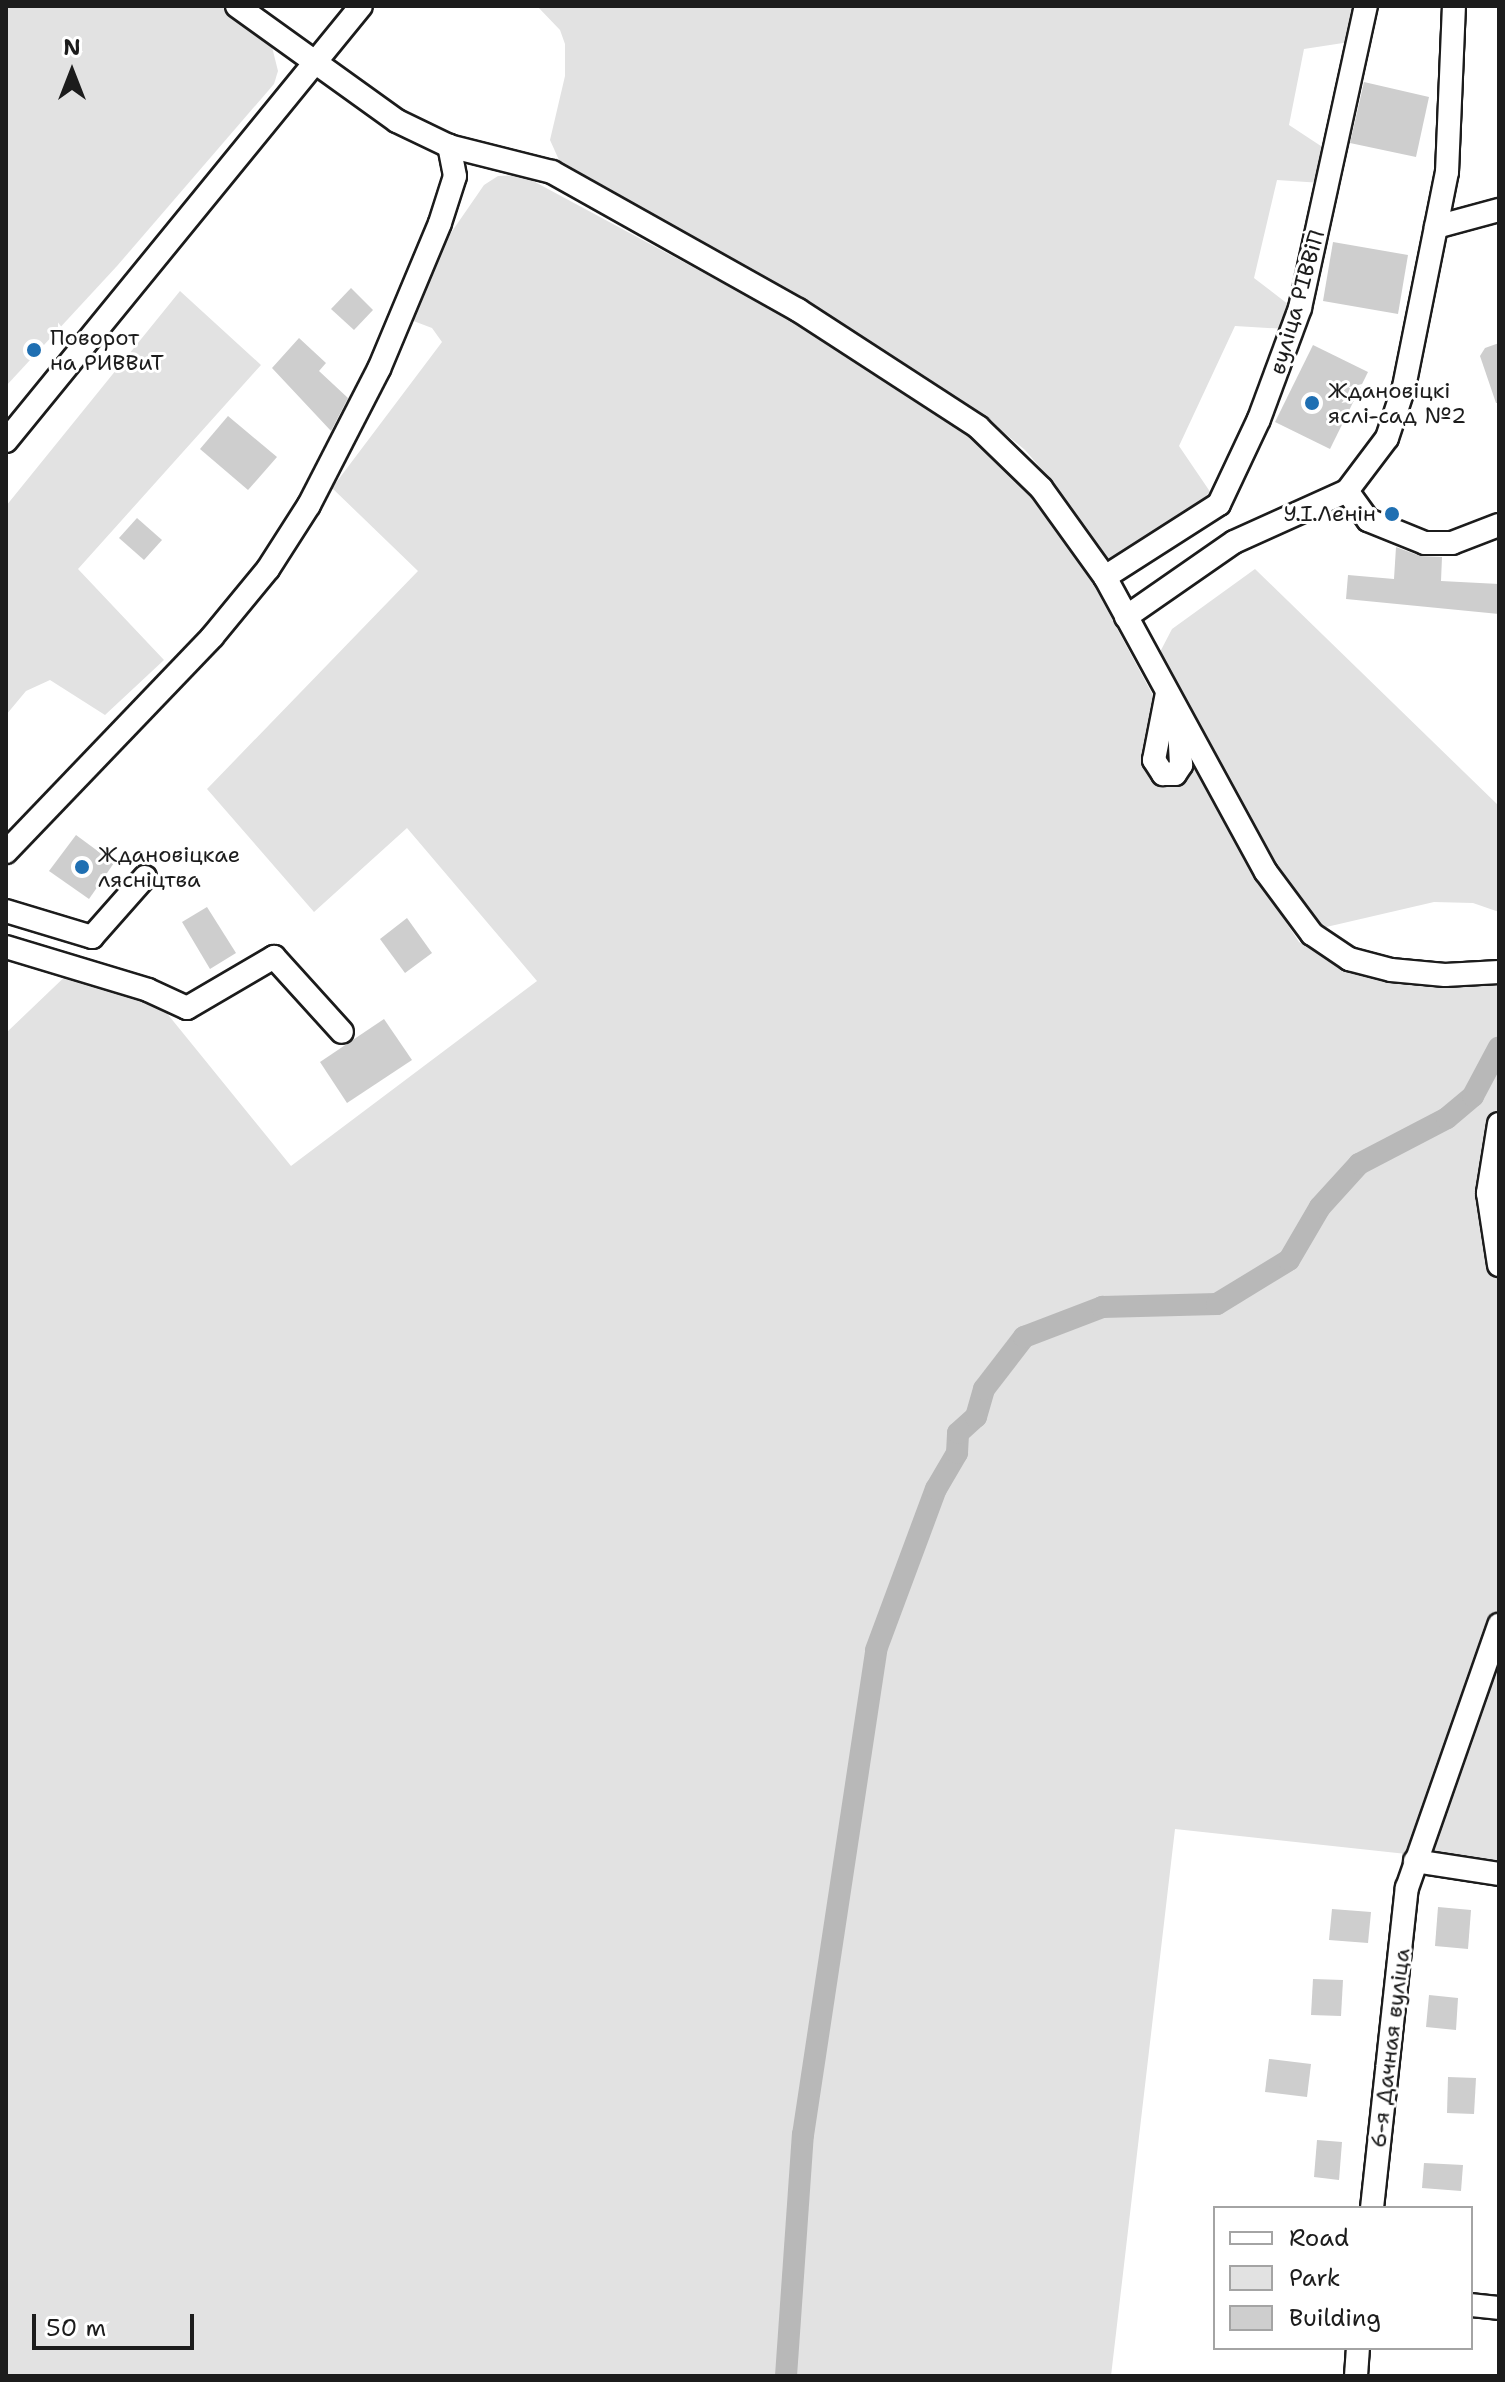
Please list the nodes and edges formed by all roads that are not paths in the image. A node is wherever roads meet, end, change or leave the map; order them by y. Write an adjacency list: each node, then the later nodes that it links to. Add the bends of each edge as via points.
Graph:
1 (237, 6): 5 (street)
2 (361, 6): 5 (street)
3 (1366, 6): 12 (street, вуліца РІВВіП, via 1300,308 1259,419 1219,504)
4 (1454, 6): 8 (street, via 1447,172)
5 (318, 60): 6 (street, via 397,121); 9 (street)
6 (449, 146): 12 (street, via 552,172 798,310 946,403 1011,454); 16 (street, via 455,176 440,223 379,369 309,505 268,569 212,637)
7 (1499, 210): 8 (street)
8 (1436, 227): 10 (street, via 1398,410 1387,438)
9 (6, 441)
10 (1347, 491): 11 (street, via 1368,520 1425,543 1452,543); 13 (street, via 1234,542)
11 (1499, 525)
12 (1105, 577): 13 (street)
13 (1126, 617): 14 (street)
14 (1167, 693): 15 (street); 15 (street, via 1154,760 1163,774 1175,774 1181,765)
15 (1178, 714): 20 (street, via 1266,872 1312,934 1331,950 1391,970)
16 (6, 852)
17 (145, 877): 18 (street, via 92,937)
18 (6, 911)
19 (6, 947): 21 (street, via 148,990 187,1008 274,957)
20 (1499, 972)
21 (342, 1032)
22 (1499, 1124): 23 (street, via 1488,1193)
23 (1499, 1265)
24 (1499, 1625): 25 (street, 6-я Дачная вуліца)
25 (1415, 1861): 26 (street); 27 (street, 6-я Дачная вуліца, via 1407,1888)
26 (1499, 1874)
27 (1372, 2206)
28 (1473, 2305): 29 (street)
29 (1499, 2308)
30 (1358, 2350): 31 (street)
31 (1356, 2376)

